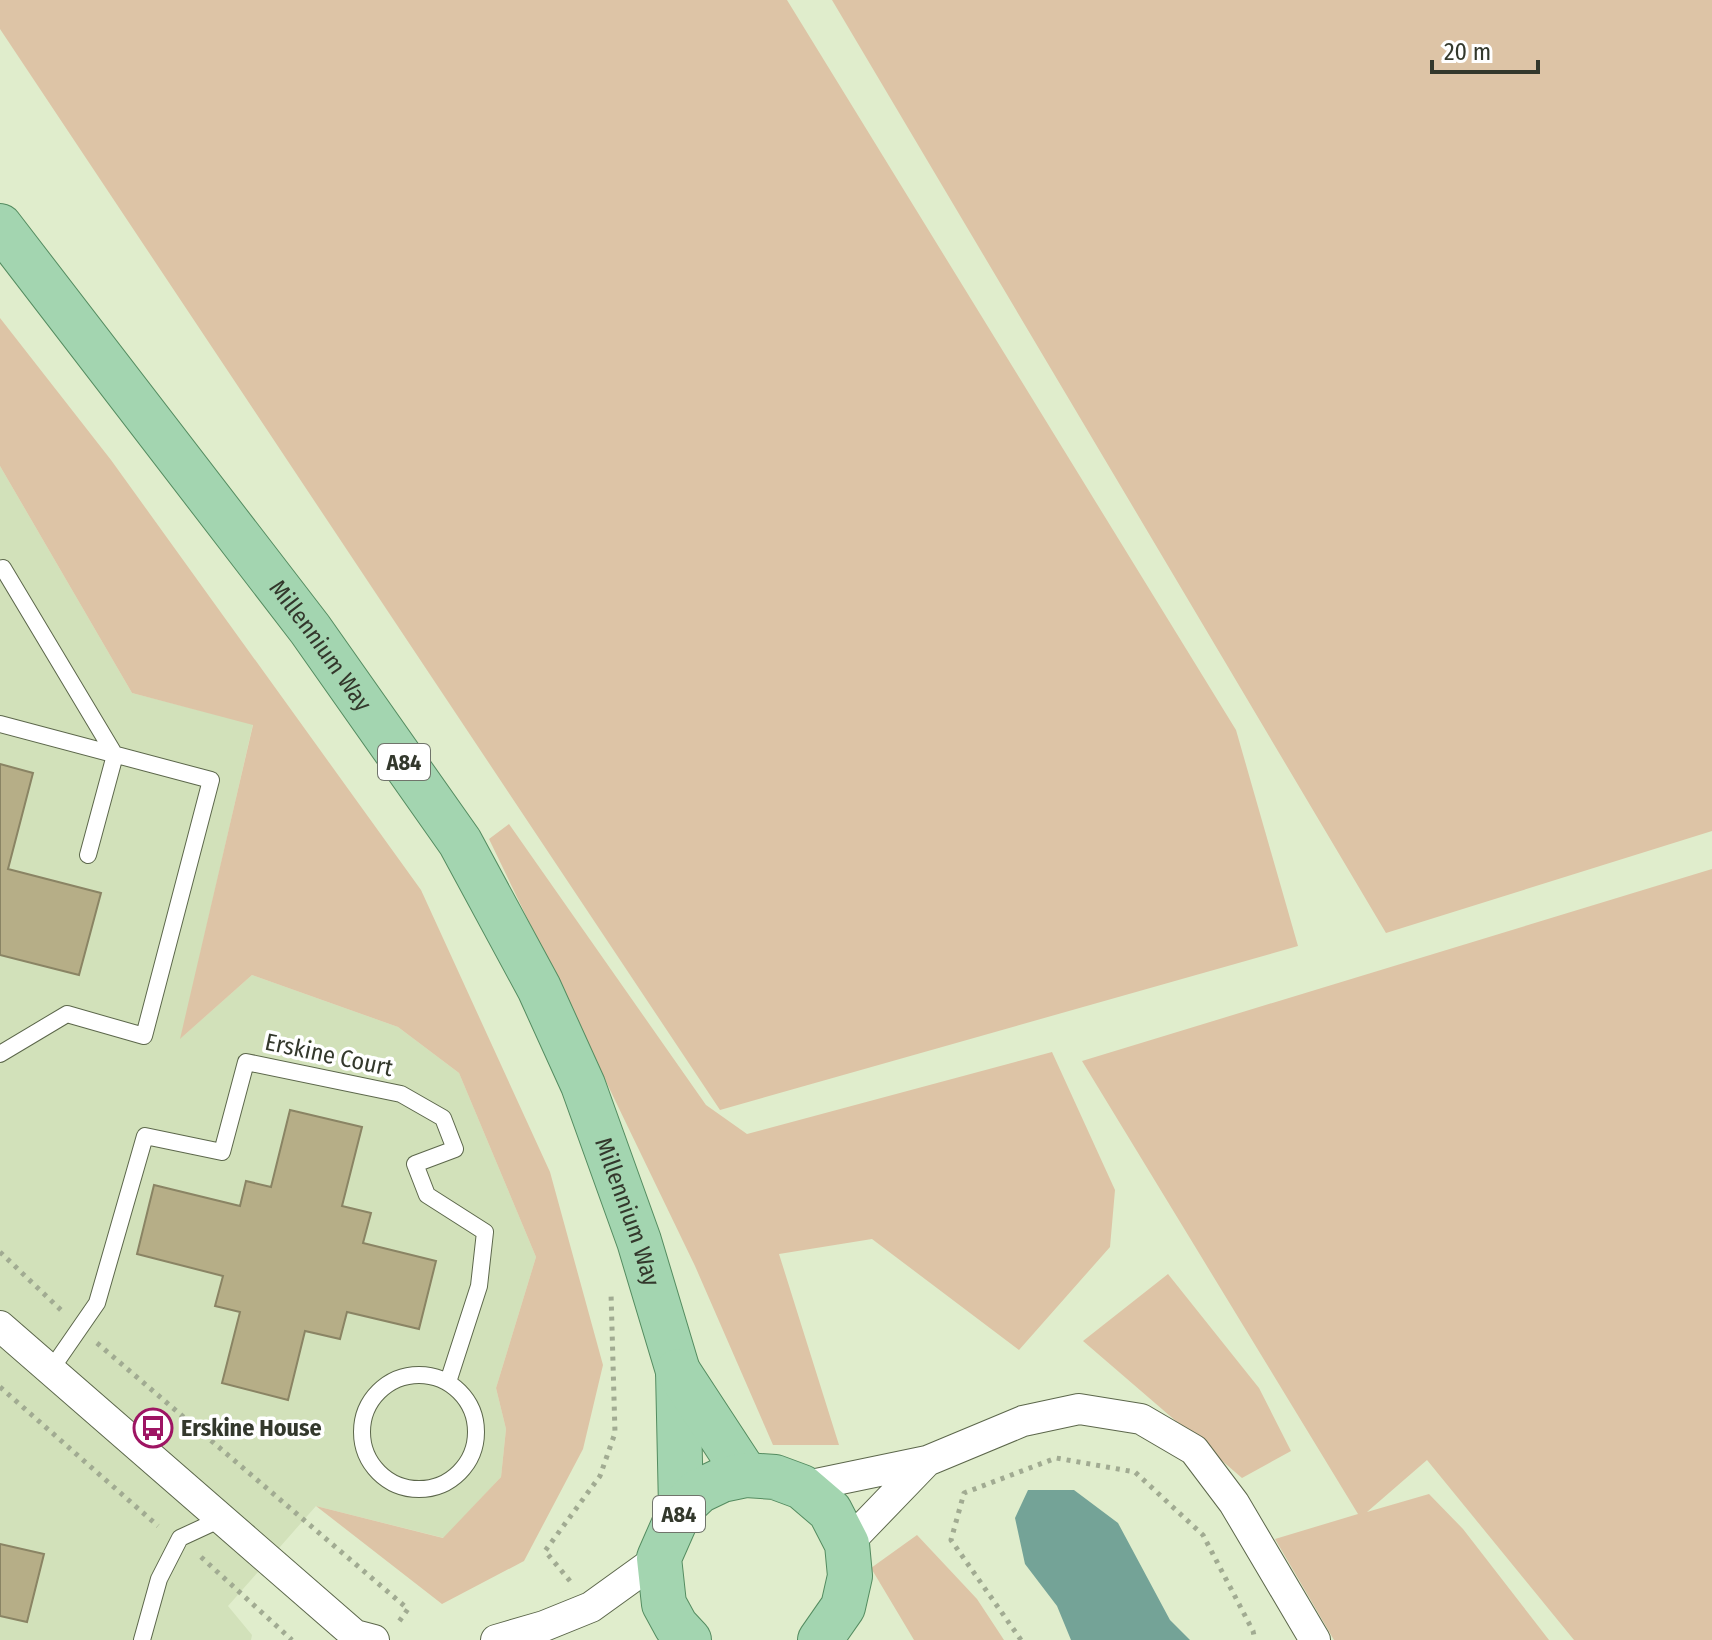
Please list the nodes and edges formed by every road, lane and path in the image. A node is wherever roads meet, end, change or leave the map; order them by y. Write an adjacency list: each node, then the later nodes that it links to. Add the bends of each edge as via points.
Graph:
1 (0, 226): 12 (main road, Millennium Way / A84, via 310,629 460,842 539,988 583,1085)
2 (1, 570): 4 (lane)
3 (0, 724): 4 (lane)
4 (115, 755): 5 (lane); 6 (lane, via 211,780 144,1036 67,1014)
5 (88, 855)
6 (0, 1054)
7 (0, 1252): 10 (path)
8 (611, 1290): 23 (path, via 615,1433 600,1476 545,1551)
9 (0, 1326): 11 (street)
10 (80, 1328): 11 (lane, Erskine Court); 13 (lane, Erskine Court, via 97,1303 145,1136 222,1152 246,1062 401,1094 443,1118 455,1149 415,1164 427,1195 485,1232 479,1286); 25 (path, via 408,1609)
11 (50, 1371): 19 (street)
12 (678, 1371): 16 (main road, Millennium Way / A84); 18 (main road, Millennium Way / A84)
13 (448, 1382): 13 (lane, via 463,1394 475,1419 477,1439 468,1463 454,1478 428,1489 408,1489 389,1481 363,1447 367,1407 394,1380 413,1375)
14 (0, 1387): 20 (path, via 161,1528)
15 (927, 1461): 17 (street); 21 (street); 32 (street, via 1023,1421 1079,1409 1141,1419 1194,1450 1234,1503)
16 (746, 1475): 17 (main road, A84, via 775,1477); 18 (main road, A84, via 699,1491)
17 (802, 1487): 21 (main road, A84, via 830,1511)
18 (681, 1508): 22 (main road, A84)
19 (221, 1519): 20 (lane); 25 (street)
20 (180, 1538): 26 (lane, via 159,1579); 27 (path)
21 (847, 1544): 24 (main road, A84, via 850,1576)
22 (659, 1558): 23 (street); 29 (main road, A84, via 664,1604)
23 (591, 1607): 28 (street)
24 (839, 1629)
25 (368, 1636)
26 (142, 1640)
27 (292, 1640)
28 (496, 1640)
29 (689, 1640)
30 (1021, 1640): 31 (path, via 951,1540 964,1493 1056,1458 1135,1472 1203,1535)
31 (1255, 1640)
32 (1315, 1640)

